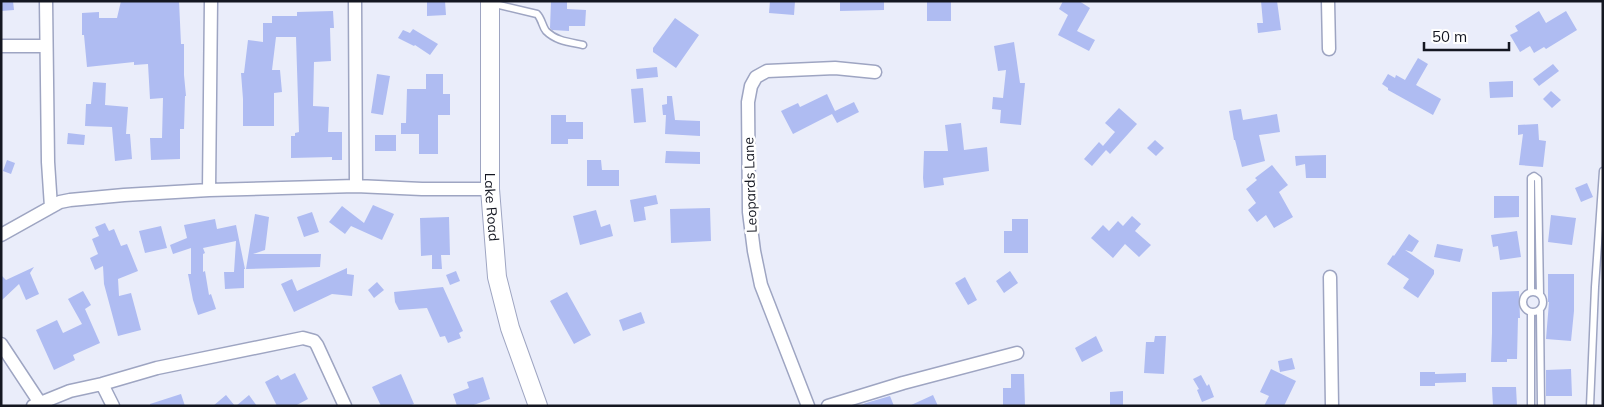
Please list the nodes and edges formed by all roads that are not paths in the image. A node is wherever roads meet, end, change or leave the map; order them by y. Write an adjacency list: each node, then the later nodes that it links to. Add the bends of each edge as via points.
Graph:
1 (46, 1): 8 (street)
2 (211, 1): 13 (street)
3 (355, 1): 12 (street)
4 (1328, 1): 9 (street)
5 (490, 2): 6 (lane, via 537,14 545,30 559,40); 14 (main road, Lake Road)
6 (583, 45)
7 (1, 46): 8 (street)
8 (46, 46): 15 (street)
9 (1328, 49)
10 (876, 72): 29 (street, Leopards Lane, via 835,68 767,71 756,77 751,86 748,102 749,212 760,285)
11 (1603, 171): 34 (lane)
12 (356, 186): 13 (street); 14 (street)
13 (209, 190): 15 (street, via 70,200)
14 (490, 190): 28 (main road, Lake Road, via 501,297)
15 (50, 207): 16 (street)
16 (1, 235)
17 (1330, 276): 31 (street)
18 (1531, 292): 19 (lane); 19 (lane, via 1531,178 1534,176 1538,179); 21 (lane, via 1523,300 1525,308)
19 (1540, 294): 20 (lane, via 1544,301)
20 (1540, 311): 21 (lane); 33 (lane)
21 (1531, 312): 32 (lane)
22 (1, 344): 25 (street)
23 (1017, 353): 30 (street)
24 (102, 384): 25 (street, via 70,391); 26 (street); 27 (street, via 158,368 309,338 321,351)
25 (36, 404)
26 (113, 406)
27 (345, 406)
28 (538, 406)
29 (808, 406)
30 (828, 406)
31 (1332, 406)
32 (1531, 406)
33 (1541, 406)
34 (1590, 406)

